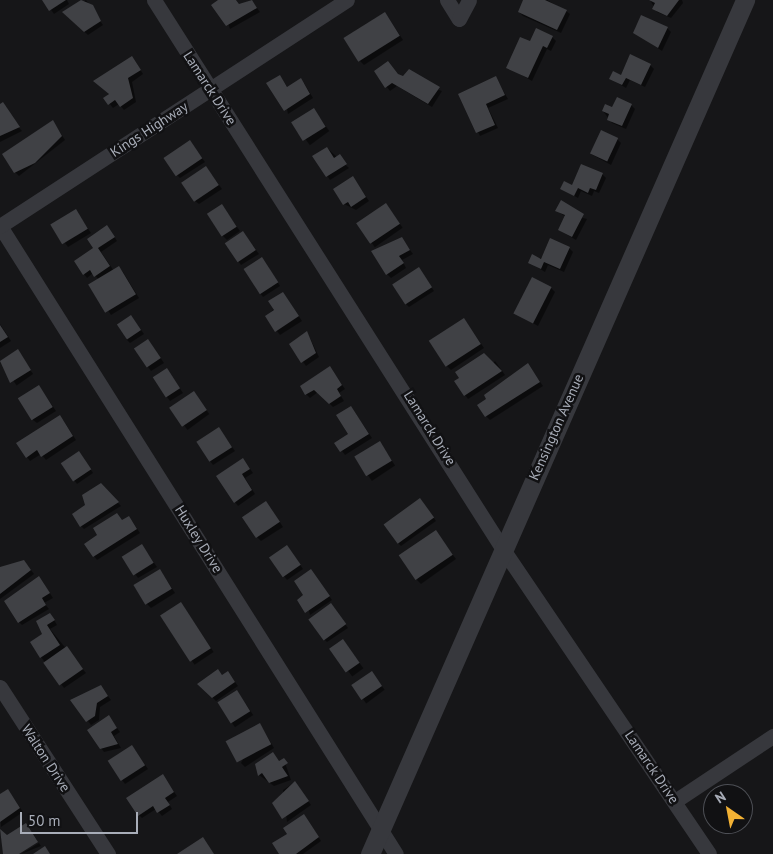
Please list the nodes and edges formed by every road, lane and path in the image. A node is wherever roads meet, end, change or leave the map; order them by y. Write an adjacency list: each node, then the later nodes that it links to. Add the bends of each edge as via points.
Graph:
1 (154, 0): 6 (street, Lamarck Drive)
2 (347, 0): 6 (street, Kings Highway)
3 (447, 0): 4 (street, via 459,19)
4 (469, 0)
5 (745, 0): 8 (street, Kensington Avenue)
6 (211, 89): 7 (street, Kings Highway); 8 (street, Lamarck Drive)
7 (0, 226): 12 (street, Huxley Drive)
8 (502, 548): 11 (street, Lamarck Drive); 12 (street, Kensington Avenue)
9 (0, 687): 13 (street, Walton Drive)
10 (773, 736): 11 (street)
11 (675, 801): 16 (street, Lamarck Drive)
12 (380, 830): 14 (street, Kensington Avenue); 15 (street, Huxley Drive)
13 (108, 854)
14 (370, 854)
15 (396, 854)
16 (709, 854)

